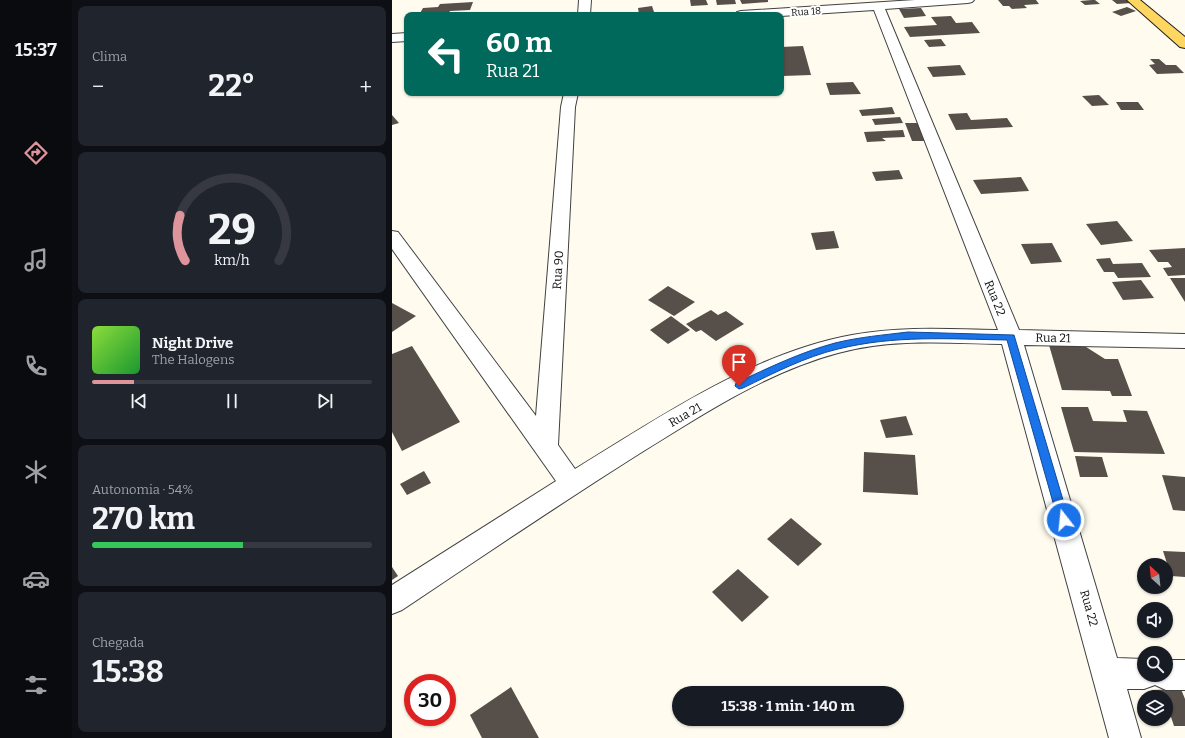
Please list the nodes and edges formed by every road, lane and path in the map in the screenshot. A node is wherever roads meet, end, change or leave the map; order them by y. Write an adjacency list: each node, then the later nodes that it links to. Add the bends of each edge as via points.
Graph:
1 (585, 0): 5 (street)
2 (968, 0): 4 (street, Rua 18)
3 (1133, 0): 9 (main road)
4 (878, 6): 6 (street, Rua 18); 12 (street, Rua 22)
5 (584, 12)
6 (784, 12)
7 (404, 37): 8 (street)
8 (392, 38)
9 (1185, 44)
10 (570, 96): 14 (street, Rua 90)
11 (392, 236): 14 (street)
12 (1011, 337): 13 (street, Rua 21); 15 (street, Rua 21, via 908,335 836,346 791,361 691,410); 17 (street, Rua 22)
13 (1185, 341)
14 (546, 447): 15 (street)
15 (570, 483): 16 (street, Rua 21)
16 (392, 602)
17 (1107, 673): 18 (street); 21 (street, Rua 22)
18 (1137, 674)
19 (1173, 675): 20 (street)
20 (1185, 675)
21 (1125, 738)

